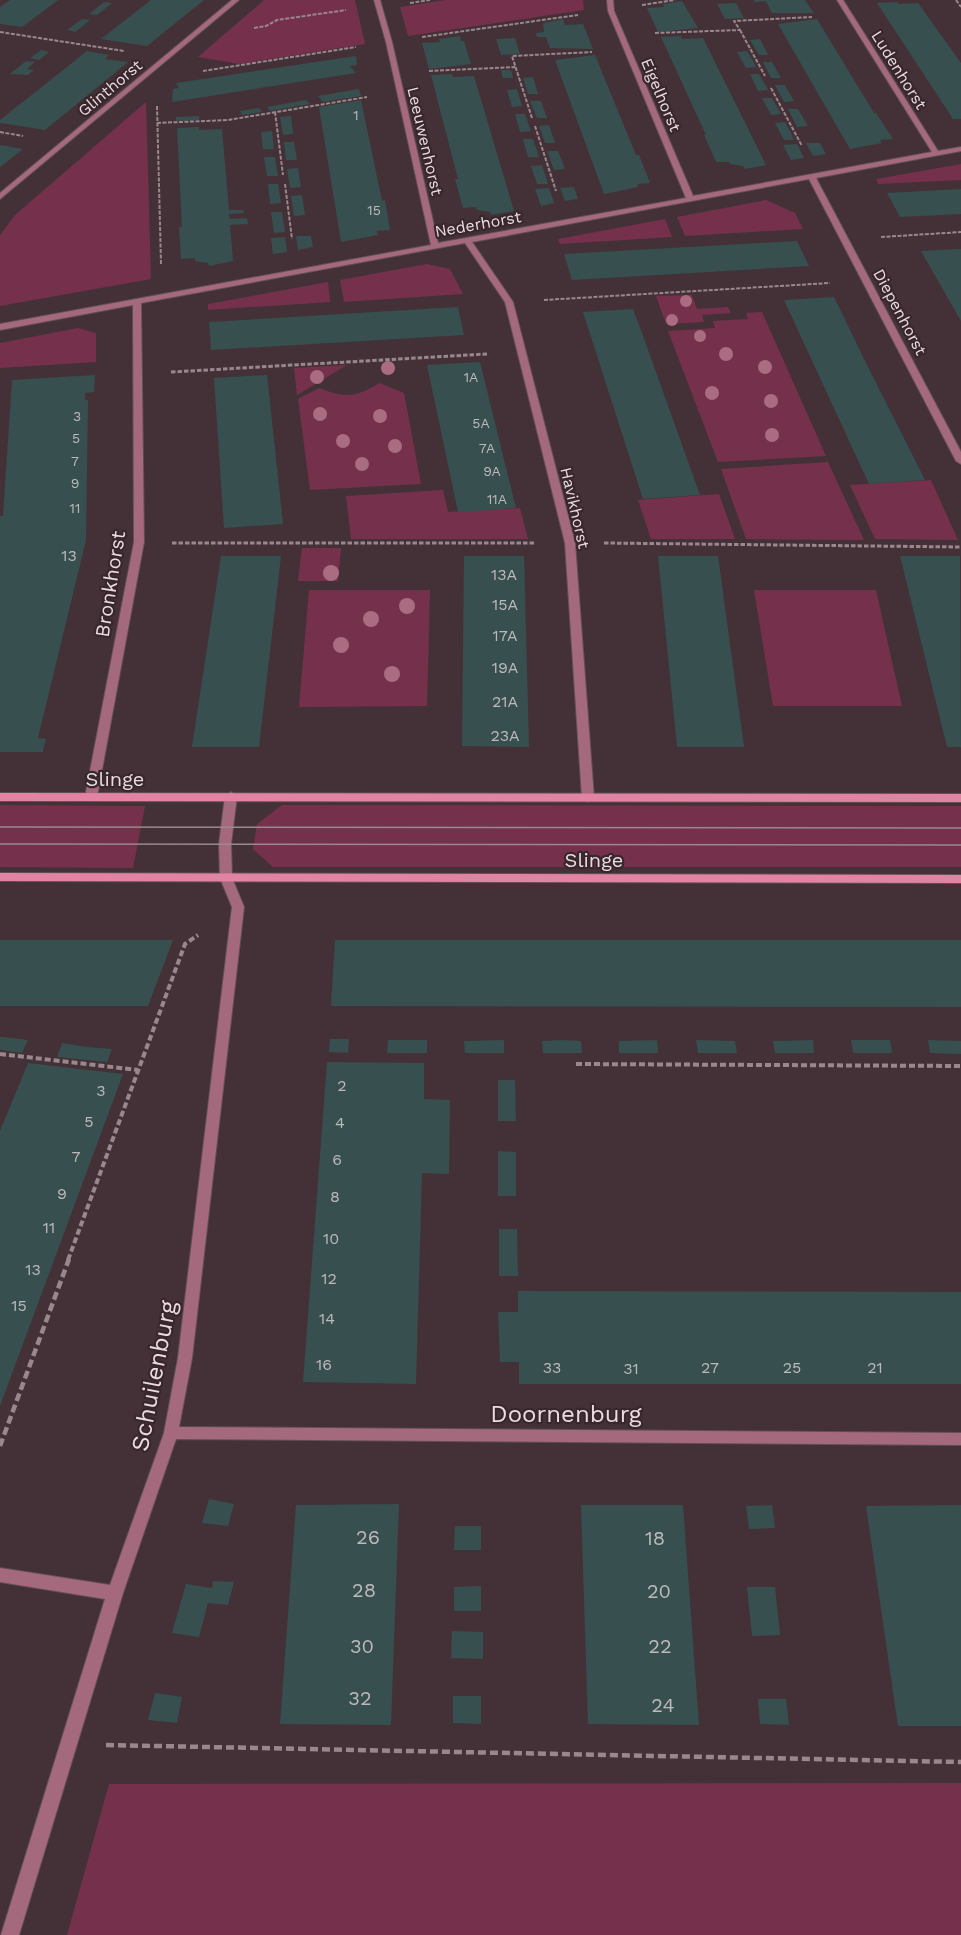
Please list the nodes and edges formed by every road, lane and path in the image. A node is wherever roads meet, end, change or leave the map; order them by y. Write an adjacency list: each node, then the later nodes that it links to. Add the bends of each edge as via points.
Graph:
1 (236, 0): 12 (street, Glinthorst)
2 (430, 0): 6 (path)
3 (610, 0): 11 (street, Eigelhorst)
4 (840, 0): 8 (street, Ludenhorst)
5 (956, 0): 7 (path)
6 (378, 3): 12 (path); 16 (street, Leeuwenhorst)
7 (961, 7)
8 (849, 15): 9 (path, via 734,21); 26 (street, Ludenhorst)
9 (740, 30): 11 (path); 17 (path)
10 (0, 32): 14 (path)
11 (622, 35): 13 (street, Eigelhorst)
12 (192, 37): 14 (street, Glinthorst)
13 (628, 50): 15 (path, via 512,56); 31 (street, Eigelhorst)
14 (167, 57): 30 (street, Glinthorst)
15 (515, 67): 16 (path); 22 (path)
16 (396, 72): 19 (street, Leeuwenhorst)
17 (765, 76)
18 (771, 88): 28 (path)
19 (400, 92): 21 (path); 36 (street, Leeuwenhorst)
20 (156, 101): 23 (path)
21 (275, 112): 23 (path, via 228,120); 27 (path)
22 (532, 118)
23 (157, 123): 39 (path)
24 (535, 126): 32 (path)
25 (961, 149): 26 (street, Nederhorst)
26 (936, 153): 28 (street, Nederhorst)
27 (284, 175)
28 (815, 177): 31 (street, Nederhorst); 34 (street, Diepenhorst)
29 (285, 184): 37 (path)
30 (0, 197)
31 (690, 199): 32 (street, Nederhorst)
32 (566, 223): 35 (street, Nederhorst)
33 (961, 232): 34 (path)
34 (845, 239): 38 (street, Diepenhorst)
35 (468, 241): 36 (street, Nederhorst); 40 (street, Havikhorst)
36 (435, 247): 37 (street, Nederhorst)
37 (296, 273): 39 (street, Nederhorst)
38 (867, 281): 40 (path); 45 (street, Diepenhorst)
39 (162, 298): 41 (street, Nederhorst)
40 (509, 302): 43 (street, Havikhorst)
41 (136, 303): 42 (street, Nederhorst); 44 (street, Bronkhorst)
42 (0, 327)
43 (521, 352): 44 (path); 49 (street, Havikhorst, via 570,543)
44 (138, 374): 48 (street, Bronkhorst, via 139,542)
45 (961, 461)
46 (231, 796): 48 (main road, Slinge); 49 (main road, Slinge); 52 (street, via 225,844)
47 (0, 797): 48 (main road, Slinge)
48 (91, 797)
49 (588, 798): 50 (main road, Slinge)
50 (961, 798)
51 (0, 876): 52 (main road, Slinge)
52 (226, 878): 53 (main road, Slinge); 54 (street, Schuilenburg)
53 (961, 879)
54 (237, 907): 58 (path, via 185,944); 59 (street, Schuilenburg, via 186,1346)
55 (0, 1054): 58 (path)
56 (576, 1064): 57 (path)
57 (961, 1066)
58 (138, 1070): 61 (path)
59 (171, 1433): 60 (street, Doornenburg); 63 (street, Schuilenburg)
60 (961, 1439)
61 (0, 1446)
62 (0, 1575): 63 (street)
63 (115, 1593): 64 (street, Schuilenburg)
64 (69, 1744): 65 (path); 66 (street, Schuilenburg)
65 (961, 1762)
66 (10, 1935)

